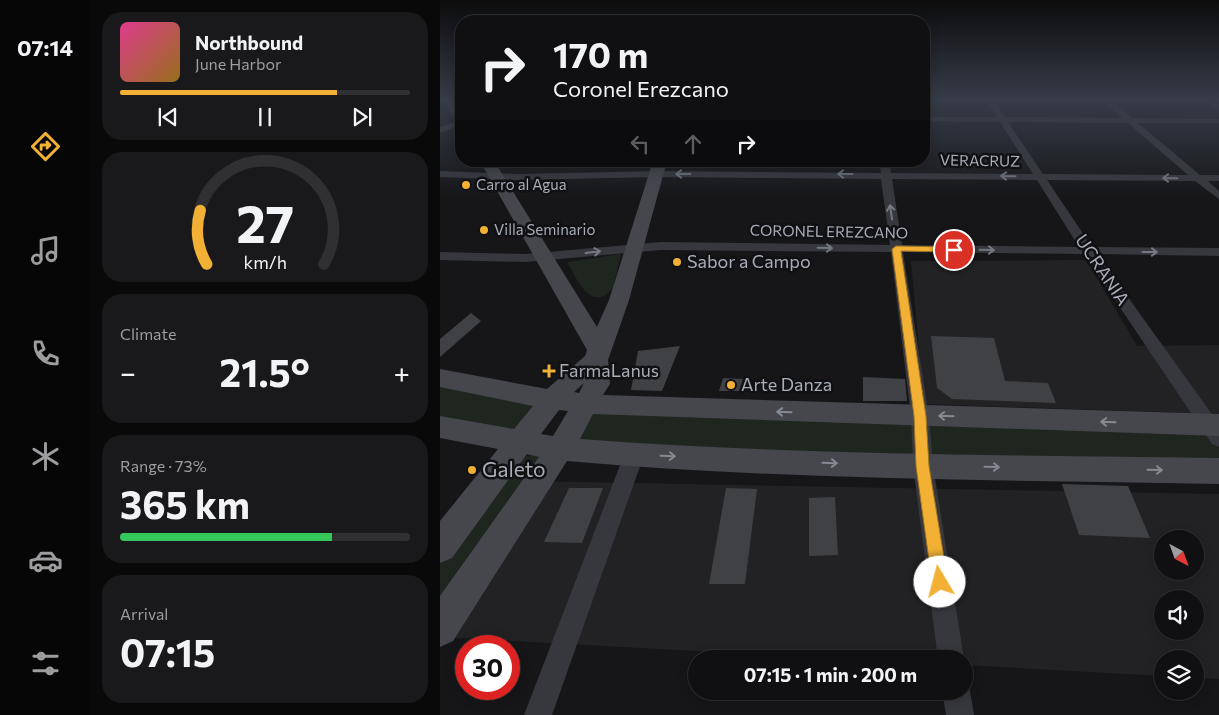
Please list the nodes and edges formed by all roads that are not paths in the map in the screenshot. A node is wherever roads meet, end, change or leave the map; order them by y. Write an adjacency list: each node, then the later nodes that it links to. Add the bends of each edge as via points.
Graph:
1 (1011, 132): 7 (street, UCRANIA)
2 (1144, 132): 8 (street)
3 (658, 168): 4 (street, VERACRUZ, one-way to 3); 5 (street, VERACRUZ); 11 (main road)
4 (885, 168): 7 (street, VERACRUZ, one-way to 4); 12 (street, one-way to 4)
5 (491, 169): 6 (street, VERACRUZ); 16 (main road)
6 (440, 174)
7 (1039, 177): 8 (street, VERACRUZ, one-way to 7); 13 (street, UCRANIA)
8 (1198, 178): 9 (street, VERACRUZ); 10 (street)
9 (1219, 178)
10 (1219, 196)
11 (636, 246): 12 (street, CORONEL EREZCANO, one-way to 12); 16 (street, CORONEL EREZCANO, one-way to 11); 17 (main road)
12 (896, 249): 13 (street, CORONEL EREZCANO, one-way to 13); 21 (street)
13 (1089, 252): 14 (street, CORONEL EREZCANO, one-way to 14); 23 (street, UCRANIA)
14 (1219, 252)
15 (440, 256): 16 (street, CORONEL EREZCANO)
16 (544, 257): 17 (main road)
17 (597, 355): 19 (main road); 20 (main road, via 597,384)
18 (440, 378): 19 (main road)
19 (552, 400): 20 (main road); 24 (main road)
20 (587, 405): 21 (main road, one-way to 20); 25 (main road)
21 (920, 416): 23 (main road, one-way to 21); 27 (street)
22 (440, 427): 24 (main road)
23 (1216, 430)
24 (519, 443): 25 (main road); 29 (main road)
25 (560, 449): 26 (main road); 30 (main road)
26 (634, 455): 27 (main road, one-way to 27); 33 (street)
27 (922, 466): 28 (main road, one-way to 28); 31 (street)
28 (1219, 471)
29 (440, 547)
30 (440, 628)
31 (951, 650)
32 (958, 700): 34 (street)
33 (538, 715)
34 (960, 715)

